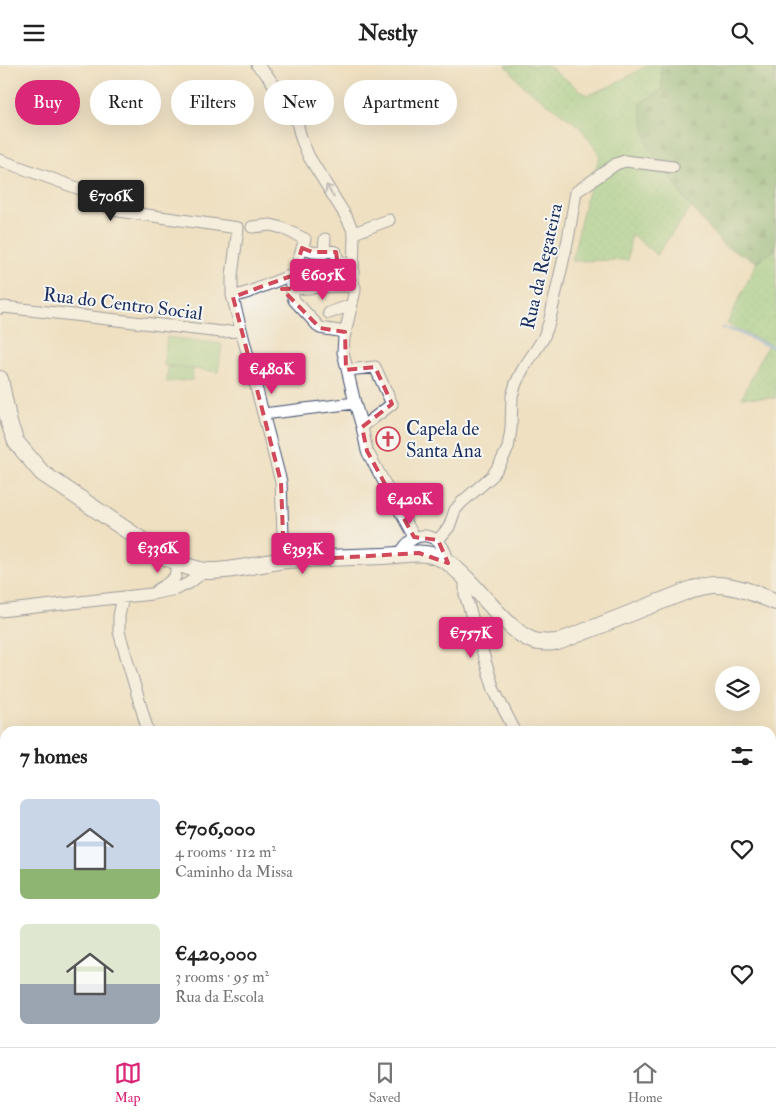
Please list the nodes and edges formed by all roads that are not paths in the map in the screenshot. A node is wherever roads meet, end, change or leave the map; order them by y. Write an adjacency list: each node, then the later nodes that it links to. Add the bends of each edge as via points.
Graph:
1 (257, 65): 6 (street, one-way to 1, via 309,157 296,118)
2 (0, 160): 12 (street, via 80,189 118,211 238,228 232,276)
3 (673, 167): 24 (street, Rua da Regateira, via 625,161 576,192 549,323 512,396 508,448 492,476 455,510 449,527)
4 (389, 220): 6 (street)
5 (252, 227): 7 (street, via 271,225 282,228 304,239)
6 (354, 233): 8 (street)
7 (301, 251): 8 (street, via 336,252 337,259); 9 (street, via 294,274)
8 (353, 267): 10 (street)
9 (289, 277): 11 (street); 12 (street)
10 (355, 287): 11 (street); 13 (street)
11 (292, 289): 17 (street, via 294,300 320,328)
12 (233, 297): 16 (street)
13 (351, 305): 15 (street); 17 (street)
14 (0, 308): 16 (street, Rua do Centro Social, via 221,332)
15 (329, 313)
16 (241, 331): 21 (street)
17 (345, 332): 18 (street, via 343,352)
18 (348, 370): 20 (street); 22 (street, via 376,367 392,403)
19 (0, 379): 27 (street, via 16,442 42,473)
20 (354, 403): 21 (street); 22 (street)
21 (263, 414): 26 (street, via 281,482)
22 (362, 427): 23 (street, via 367,451)
23 (414, 537): 24 (street); 25 (street, via 407,541)
24 (438, 540): 28 (street, via 447,553)
25 (399, 555): 26 (street); 28 (street, via 426,554)
26 (284, 561): 29 (street)
27 (177, 563): 29 (street); 31 (street, via 175,577)
28 (448, 563): 30 (street)
29 (205, 571): 31 (street, via 176,589)
30 (465, 576): 33 (street, via 515,631 539,642 558,641 692,589 714,585 733,587); 36 (street, via 466,594 494,690)
31 (151, 593): 32 (street)
32 (123, 597): 34 (street); 35 (street, via 119,632)
33 (776, 602)
34 (0, 611)
35 (147, 726)
36 (512, 726)

